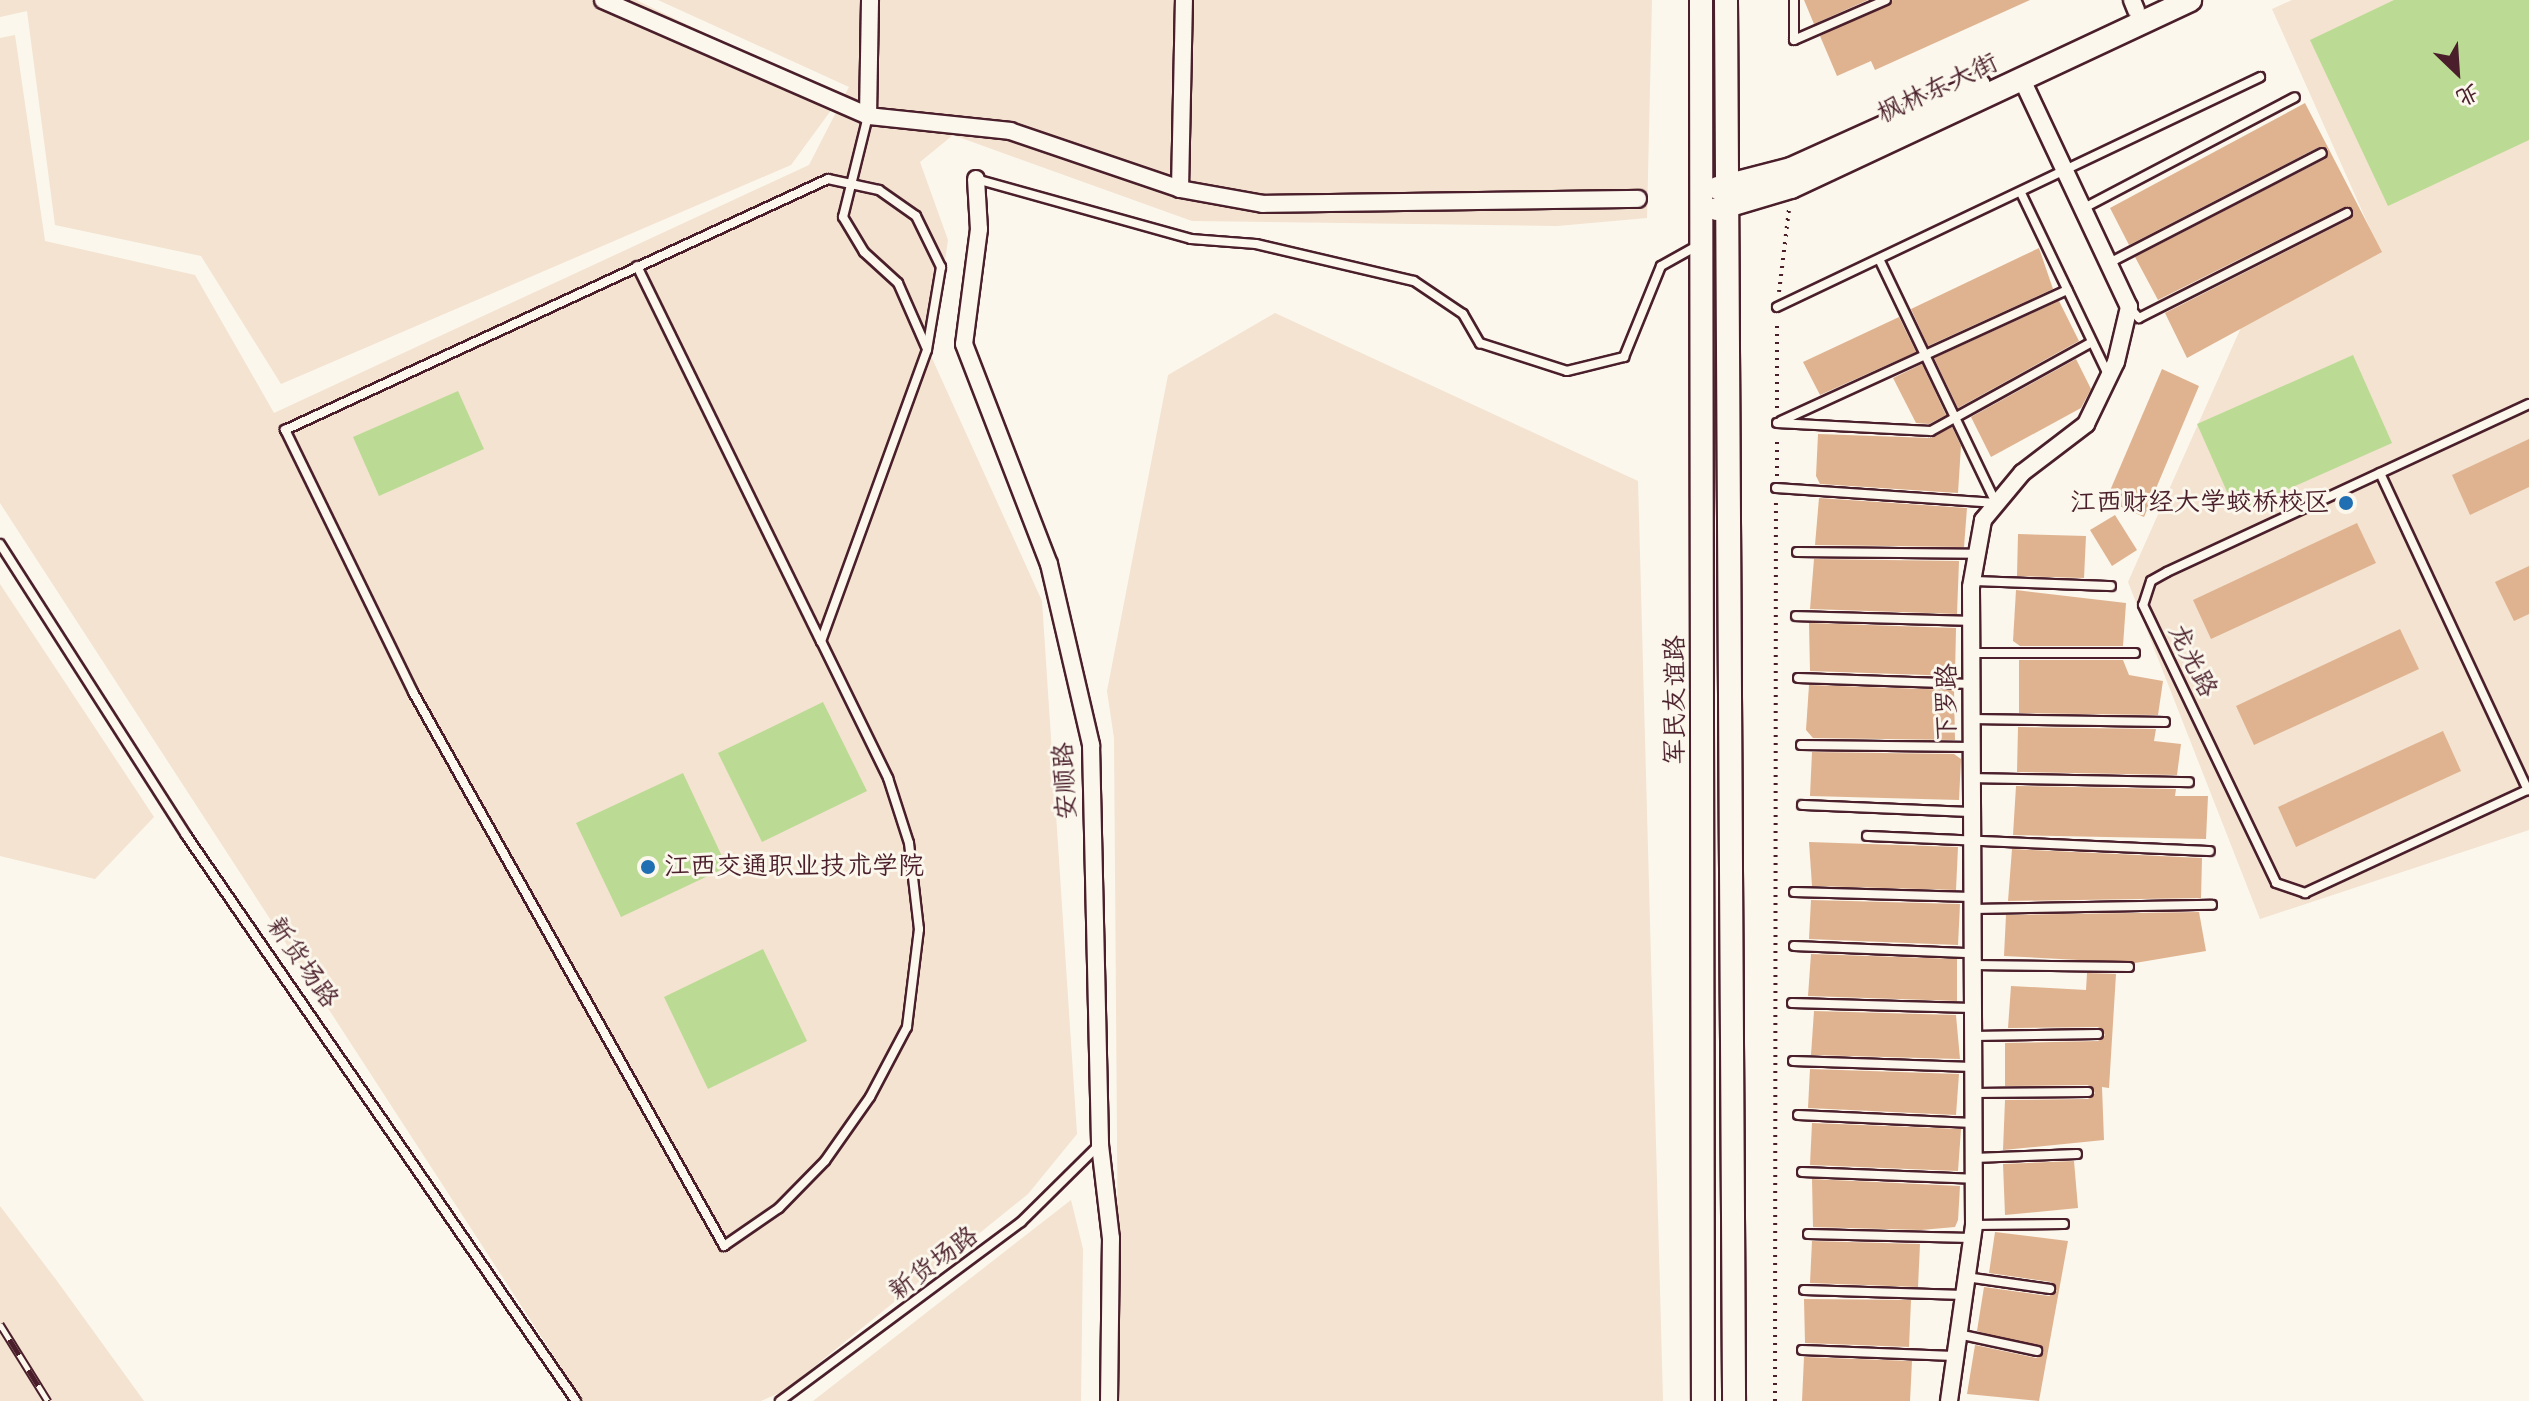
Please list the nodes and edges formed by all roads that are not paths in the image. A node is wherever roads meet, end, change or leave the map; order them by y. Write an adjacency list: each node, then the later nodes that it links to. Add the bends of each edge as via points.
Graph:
1 (603, 0): 14 (street)
2 (870, 0): 14 (street)
3 (1184, 0): 19 (street)
4 (1701, 0): 23 (street, 军民友谊路)
5 (1726, 0): 21 (street)
6 (1794, 0): 7 (lane, via 1794,40)
7 (1886, 0)
8 (2157, 0): 10 (street, 枫林东大街)
9 (2190, 0): 12 (street, 枫林东大街)
10 (2134, 5): 21 (street, 枫林东大街)
11 (2260, 77): 16 (lane)
12 (2022, 80): 16 (street); 21 (street, 枫林东大街, via 1791,187)
13 (2295, 97): 24 (lane)
14 (868, 116): 18 (lane); 19 (street, via 1010,131)
15 (2322, 153): 28 (lane)
16 (2066, 171): 20 (lane); 24 (street)
17 (976, 179): 26 (lane, via 1191,239 1256,244 1414,281 1463,314 1480,343 1567,371 1624,357 1661,266); 82 (street, 安顺路, via 979,229 964,344 1049,564 1091,745)
18 (851, 181): 29 (lane, via 828,179); 34 (lane, via 843,217 864,252 898,283); 34 (lane, via 916,216 941,267)
19 (1180, 189): 22 (street, via 1263,204)
20 (2021, 193): 27 (lane); 30 (lane)
21 (1730, 195): 23 (street, 枫林东大街); 102 (street)
22 (1638, 199)
23 (1704, 203): 26 (street, 军民友谊路)
24 (2084, 208): 28 (street)
25 (2347, 213): 32 (lane, via 2139,318)
26 (1705, 241): 101 (street, 军民友谊路)
27 (1880, 261): 31 (lane); 35 (lane)
28 (2111, 262): 32 (street)
29 (637, 266): 49 (lane); 49 (lane, via 285,430 413,692 724,1246 779,1208 825,1161 907,1027 919,929 909,843 888,778)
30 (2067, 290): 33 (lane); 35 (lane)
31 (1777, 307)
32 (2129, 307): 36 (street, 下罗路)
33 (2092, 342): 36 (lane); 38 (lane)
34 (927, 350): 49 (lane)
35 (1926, 357): 38 (lane); 38 (lane, via 1777,423 1931,431)
36 (2109, 377): 41 (street, 下罗路, via 2086,424 2022,473)
37 (2529, 404): 39 (lane, 龙光路)
38 (1957, 420): 41 (lane)
39 (2380, 473): 60 (lane); 60 (lane, 龙光路, via 2167,572 2151,581 2143,605 2276,883 2305,893)
40 (1776, 488): 41 (lane)
41 (1996, 503): 44 (street, 下罗路, via 1983,520)
42 (0, 544): 98 (lane, 新货场路, via 186,835)
43 (1797, 552): 44 (lane)
44 (1977, 555): 45 (street, 下罗路)
45 (1972, 581): 46 (lane); 48 (street, 下罗路)
46 (2111, 586)
47 (1796, 616): 48 (lane)
48 (1971, 621): 50 (street, 下罗路)
49 (821, 641)
50 (1972, 653): 51 (lane); 53 (street, 下罗路)
51 (2135, 653)
52 (1798, 678): 53 (lane)
53 (1972, 684): 54 (street, 下罗路)
54 (1972, 719): 55 (lane); 57 (street, 下罗路)
55 (2165, 722)
56 (1801, 745): 57 (lane)
57 (1972, 747): 58 (street, 下罗路)
58 (1972, 778): 59 (lane); 62 (street, 下罗路)
59 (2189, 782)
60 (2528, 789)
61 (1802, 805): 62 (lane)
62 (1972, 812): 64 (street, 下罗路)
63 (1867, 836): 64 (lane)
64 (1972, 840): 65 (lane); 67 (street, 下罗路)
65 (2210, 851)
66 (1794, 892): 67 (lane)
67 (1973, 903): 68 (lane); 70 (street, 下罗路)
68 (2212, 905)
69 (1794, 946): 70 (lane)
70 (1973, 959): 71 (lane); 73 (street, 下罗路)
71 (2129, 967)
72 (1792, 1003): 73 (lane)
73 (1973, 1008): 75 (street, 下罗路)
74 (2098, 1034): 75 (lane)
75 (1973, 1036): 77 (street, 下罗路)
76 (1793, 1061): 77 (lane)
77 (1973, 1067): 79 (street, 下罗路)
78 (2088, 1092): 79 (lane)
79 (1974, 1093): 81 (street, 下罗路)
80 (1798, 1115): 81 (lane)
81 (1974, 1123): 84 (street, 下罗路)
82 (1100, 1145): 99 (lane, 新货场路, via 1021,1222); 100 (street, 安顺路, via 1111,1238)
83 (2077, 1154): 84 (lane)
84 (1974, 1158): 86 (street, 下罗路)
85 (1802, 1172): 86 (lane)
86 (1974, 1179): 88 (street, 下罗路)
87 (2064, 1224): 88 (lane)
88 (1973, 1231): 89 (lane); 90 (street, 下罗路)
89 (1808, 1234)
90 (1966, 1277): 91 (lane); 93 (street, 下罗路)
91 (2050, 1289)
92 (1804, 1290): 93 (lane)
93 (1964, 1295): 94 (street, 下罗路)
94 (1958, 1334): 96 (lane); 97 (street, 下罗路)
95 (1802, 1350): 97 (lane)
96 (2037, 1351)
97 (1954, 1356): 103 (street, 下罗路)
98 (576, 1401)
99 (780, 1401)
100 (1109, 1401)
101 (1703, 1401)
102 (1734, 1401)
103 (1949, 1401)

